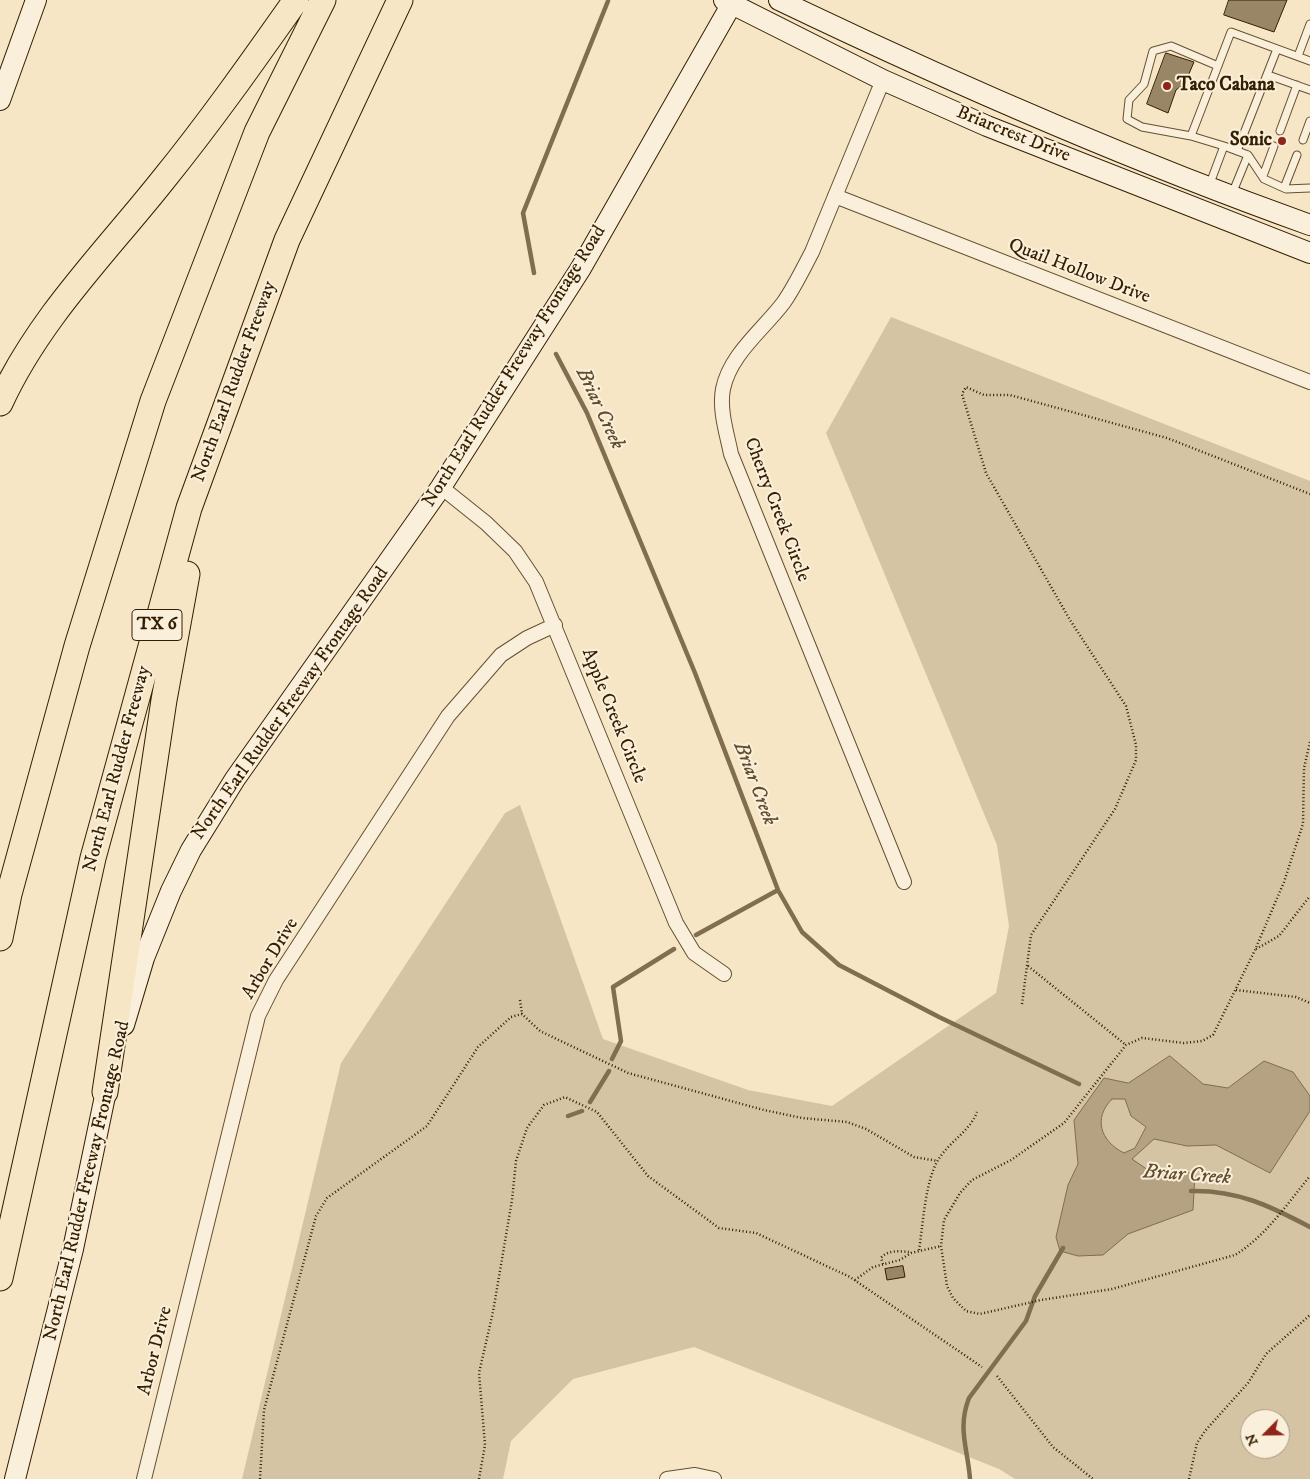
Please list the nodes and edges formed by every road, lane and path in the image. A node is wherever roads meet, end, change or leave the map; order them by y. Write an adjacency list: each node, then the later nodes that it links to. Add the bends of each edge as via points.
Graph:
1 (36, 0): 16 (main road)
2 (296, 0): 36 (highway, via 163,180 61,301 13,375)
3 (323, 0): 43 (highway, via 257,132 152,401 77,646 9,894)
4 (400, 0): 34 (highway, North Earl Rudder Freeway / TX 6, via 287,240)
5 (779, 0): 27 (main road, Briarcrest Drive, via 1065,130)
6 (730, 1): 13 (main road, Briarcrest Drive); 37 (main road, North Earl Rudder Freeway Frontage Road, via 581,268)
7 (1310, 24): 9 (lane)
8 (1277, 49): 9 (lane); 11 (lane, via 1231,32); 12 (lane)
9 (1298, 56): 10 (lane)
10 (1310, 61)
11 (1218, 66): 19 (lane); 19 (lane, via 1171,46 1153,51 1144,84 1129,100 1126,119 1142,127)
12 (1268, 74): 14 (lane); 23 (lane)
13 (883, 80): 30 (street, Cherry Creek Circle); 33 (main road, Briarcrest Drive, via 987,126)
14 (1297, 86): 15 (lane); 18 (lane)
15 (1310, 90)
16 (0, 100)
17 (1310, 121): 20 (lane)
18 (1280, 131)
19 (1190, 136): 21 (lane)
20 (1303, 140)
21 (1224, 146): 23 (lane); 27 (lane)
22 (1274, 146): 26 (lane)
23 (1237, 151): 24 (lane)
24 (1248, 155): 26 (lane); 31 (lane)
25 (1297, 155): 28 (lane)
26 (1263, 176): 28 (lane)
27 (1208, 186): 31 (main road, Briarcrest Drive)
28 (1284, 188): 29 (lane)
29 (1310, 188)
30 (835, 196): 35 (street, Quail Hollow Drive); 41 (street, Cherry Creek Circle, via 799,278 733,366 723,389 724,418 731,454)
31 (1231, 197): 32 (main road, Briarcrest Drive)
32 (1310, 225)
33 (1310, 253)
34 (236, 382): 53 (highway, via 184,584); 61 (highway, North Earl Rudder Freeway / TX 6, via 190,508 93,858)
35 (1310, 382)
36 (0, 404)
37 (442, 487): 39 (street, Apple Creek Circle, via 515,551 536,582); 53 (main road, North Earl Rudder Freeway Frontage Road, via 234,779 191,850 144,958)
38 (1310, 494): 45 (path, via 1167,438 1010,395 984,395 966,387 962,394 986,473 1070,620 1126,706 1136,745 1136,760 1115,809 1031,935)
39 (555, 625): 46 (street, Apple Creek Circle, via 676,923 694,953); 67 (street, Arbor Drive, via 526,638 501,655 448,716 276,980 258,1016)
40 (1310, 742): 44 (path, via 1304,768 1303,824 1284,882)
41 (904, 882)
42 (1310, 896): 44 (path, via 1279,936)
43 (0, 938)
44 (1255, 950): 47 (path)
45 (1027, 966): 49 (path); 52 (path)
46 (724, 974)
47 (1236, 990): 50 (path, via 1296,997); 52 (path, via 1213,1035 1202,1041 1184,1043 1142,1038)
48 (520, 1000): 51 (path)
49 (1022, 1004)
50 (1310, 1004)
51 (522, 1014): 55 (path, via 540,1032 628,1073 764,1110 847,1122 866,1129 914,1157); 68 (path, via 511,1017 478,1047 427,1126 327,1198 316,1216 264,1410)
52 (1126, 1045): 57 (path, via 1064,1123 1011,1160 972,1180 960,1193 944,1220)
53 (105, 1092): 66 (main road, North Earl Rudder Freeway Frontage Road, via 73,1249)
54 (977, 1112): 55 (path, via 974,1121 955,1138)
55 (938, 1161): 58 (path)
56 (1310, 1176): 57 (path, via 1267,1228 1235,1255 1112,1289 980,1314 966,1311 947,1286)
57 (941, 1246): 58 (path)
58 (919, 1250): 59 (path)
59 (911, 1252): 60 (path, via 900,1260); 60 (path, via 885,1253 881,1258)
60 (883, 1264): 62 (path)
61 (0, 1278)
62 (854, 1280): 64 (path); 69 (path, via 756,1233 718,1228 648,1176 598,1112 565,1097 544,1105 527,1128 516,1161 495,1303 479,1373 485,1445)
63 (1310, 1315): 73 (path, via 1266,1354 1248,1383 1205,1431 1197,1443)
64 (982, 1367)
65 (997, 1376): 72 (path, via 1054,1447)
66 (15, 1479)
67 (144, 1479)
68 (260, 1479)
69 (479, 1479)
70 (667, 1479): 71 (street, via 695,1475)
71 (714, 1479)
72 (1093, 1479)
73 (1189, 1479)

